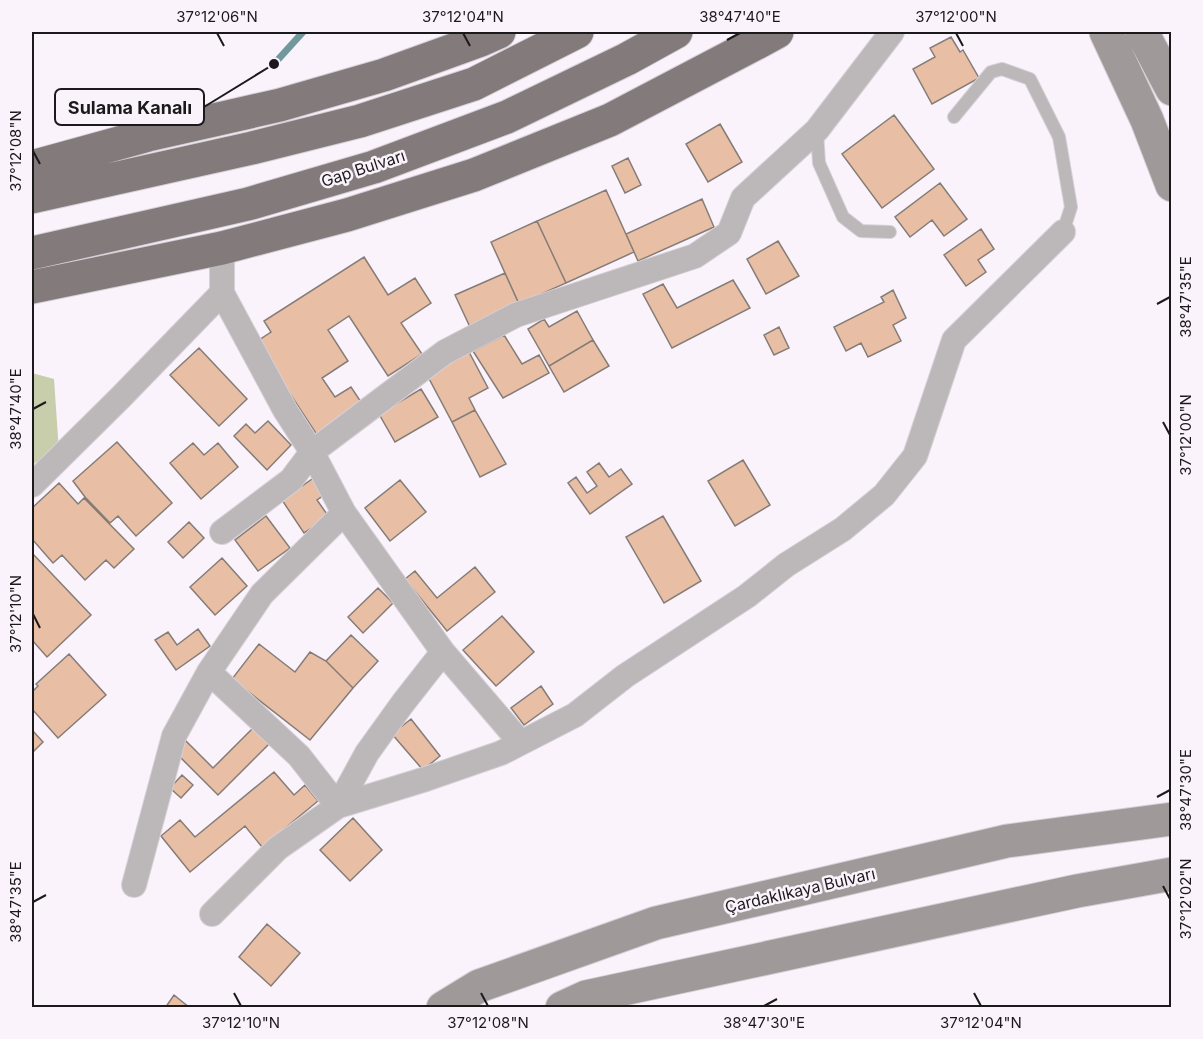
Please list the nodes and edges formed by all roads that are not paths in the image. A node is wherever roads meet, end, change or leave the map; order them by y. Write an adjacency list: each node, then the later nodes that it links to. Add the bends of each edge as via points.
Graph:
1 (499, 32): 11 (highway, via 384,75)
2 (577, 32): 13 (highway, via 474,84 360,121)
3 (676, 32): 17 (highway, Gap Bulvarı, via 507,117 374,166 248,204)
4 (777, 32): 16 (highway, via 610,120 474,175 347,215)
5 (892, 32): 10 (street)
6 (1106, 32): 12 (main road)
7 (1142, 32): 8 (main road)
8 (1172, 88)
9 (954, 117): 15 (lane, via 991,72 1002,69 1030,79 1059,137 1071,207)
10 (817, 130): 14 (lane, via 819,163 843,217 861,231); 20 (street, via 743,198 729,233 695,256 516,315 445,352)
11 (32, 167)
12 (1172, 184)
13 (32, 197)
14 (890, 231)
15 (1063, 232): 26 (street, via 954,340 915,456 884,495 843,529 625,676 576,715)
16 (222, 248): 18 (highway); 19 (street)
17 (32, 253)
18 (32, 287)
19 (222, 293): 20 (street); 21 (street)
20 (312, 452): 22 (street); 23 (street, via 291,480)
21 (32, 485)
22 (344, 513): 24 (street); 25 (street, via 262,594)
23 (222, 532)
24 (443, 652): 26 (street); 27 (street, via 367,753)
25 (209, 672): 27 (street, via 298,756); 30 (street, via 174,736)
26 (521, 743): 27 (street, via 426,779)
27 (338, 806): 31 (street, via 278,848)
28 (1172, 819): 32 (main road, Çardaklıkaya Bulvarı, via 1007,841 656,923 479,986)
29 (1172, 874): 33 (main road, via 586,997)
30 (134, 885)
31 (212, 914)
32 (443, 1008)
33 (562, 1008)

